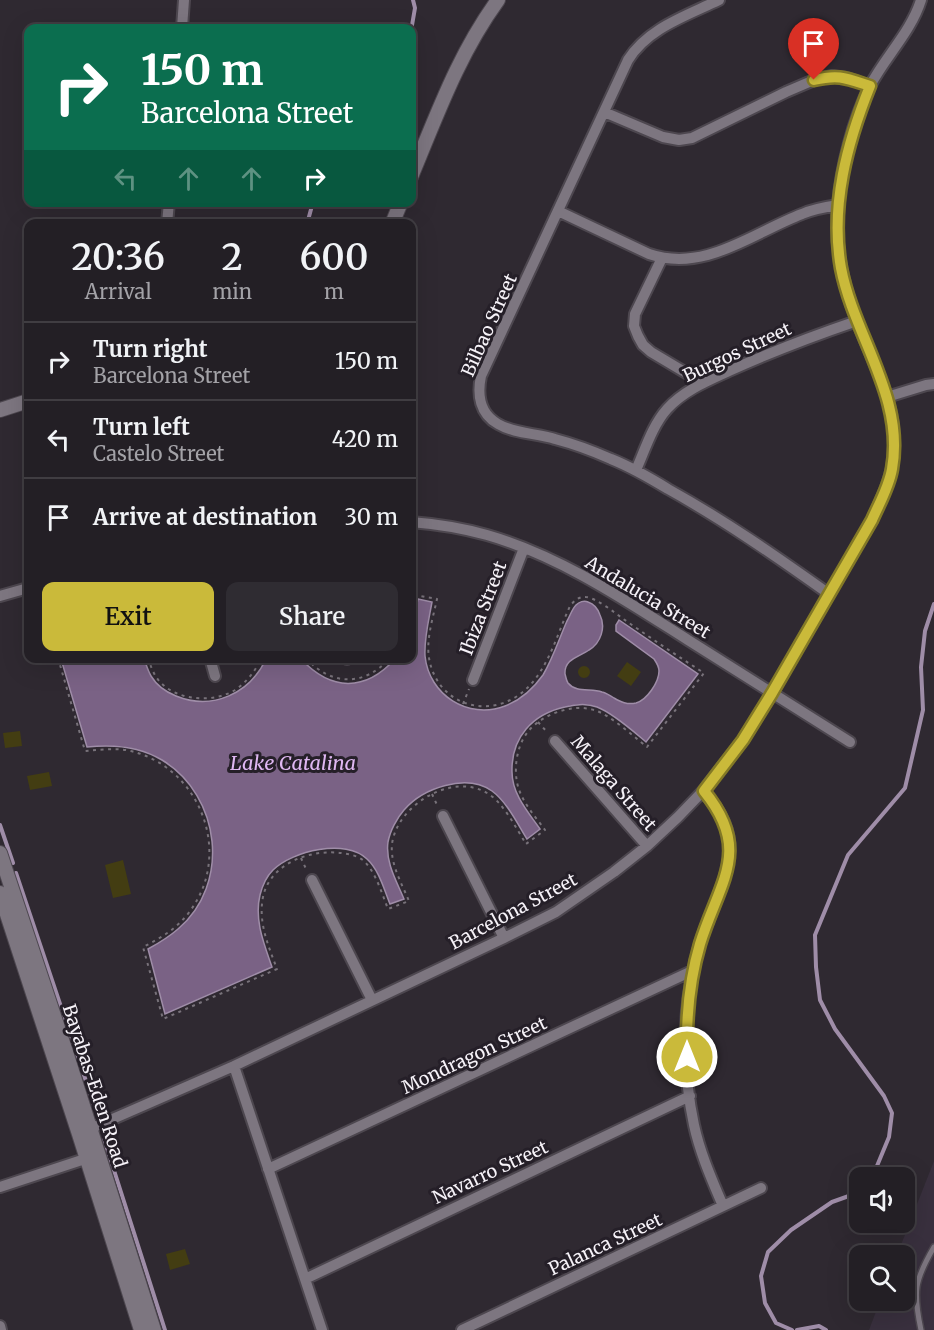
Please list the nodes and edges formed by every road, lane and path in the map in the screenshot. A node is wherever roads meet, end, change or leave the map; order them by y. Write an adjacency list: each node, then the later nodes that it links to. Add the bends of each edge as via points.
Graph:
1 (184, 0): 5 (street)
2 (498, 0): 8 (street, via 464,54)
3 (719, 0): 7 (street, Bilbao Street, via 643,41 628,60)
4 (921, 0): 6 (street, Barcelona Street)
5 (182, 24)
6 (870, 86): 7 (street, via 831,76 814,80 692,138 679,140); 9 (street, Barcelona Street, via 847,154)
7 (604, 112): 10 (street, Bilbao Street)
8 (416, 165)
9 (838, 205): 11 (street, via 802,214 719,252 699,258); 12 (street, Barcelona Street, via 841,267)
10 (558, 211): 11 (street); 18 (street, Bilbao Street, via 481,376 478,388 483,410 498,424 513,430 555,438)
11 (662, 258): 13 (street, via 635,314 634,326 651,352)
12 (857, 321): 13 (street, Burgos Street, via 784,347); 15 (street, Barcelona Street)
13 (703, 383): 18 (street, Burgos Street, via 677,399 658,420)
14 (934, 384): 15 (street)
15 (887, 397): 22 (street, Barcelona Street, via 894,450 892,471 872,520)
16 (24, 402): 17 (street)
17 (0, 410)
18 (636, 470): 22 (street, Bilbao Street, via 734,528)
19 (416, 522): 20 (street, Andalucia Street, via 487,535)
20 (524, 548): 32 (street, Ibiza Street); 33 (street, Andalucia Street, via 622,598)
21 (24, 589): 23 (street)
22 (829, 594): 33 (street, Barcelona Street)
23 (0, 596)
24 (592, 599): 35 (path, via 704,673 647,747 595,710 575,708)
25 (59, 663): 43 (path, via 85,751 126,750 160,763 189,788 206,822 210,859 200,895 178,925 143,947 163,1019 277,969 261,919 263,896 275,873)
26 (150, 663): 28 (path, via 162,684 198,698 233,691)
27 (211, 663): 31 (street)
28 (259, 663)
29 (310, 663): 30 (path, via 328,676 345,680 375,672)
30 (385, 663)
31 (215, 676)
32 (473, 680): 34 (path)
33 (772, 693): 37 (street, Andalucia Street); 38 (street, Barcelona Street)
34 (464, 704)
35 (538, 722): 36 (path); 39 (path, via 521,743 515,772 522,796 545,830 526,844 504,809 488,793 463,787)
36 (555, 741): 41 (street, Malaga Street)
37 (850, 742)
38 (704, 791): 41 (street, Barcelona Street); 48 (street, via 723,820 730,852)
39 (432, 794): 40 (path); 43 (path, via 406,813 392,842 395,867 409,901 388,909 374,875 365,861 356,856 328,852)
40 (442, 816): 47 (street)
41 (647, 846): 47 (street, Barcelona Street, via 556,912)
42 (0, 853): 44 (street, Bayabas-Eden Road)
43 (301, 858): 45 (path)
44 (3, 872): 52 (street, Bayabas-Eden Road)
45 (312, 880): 49 (street)
46 (0, 893): 52 (street, Bayabas-Eden Road)
47 (504, 938): 49 (street, Barcelona Street)
48 (694, 970): 51 (street, via 687,1020); 54 (street, Mondragon Street)
49 (372, 1000): 50 (street, Barcelona Street)
50 (234, 1066): 52 (street, Barcelona Street); 54 (street)
51 (690, 1096): 57 (street, via 702,1152); 59 (street, Navarro Street)
52 (85, 1131): 53 (street, Bayabas-Eden Road)
53 (93, 1156): 55 (street); 60 (street, Bayabas-Eden Road); 61 (street, Bayabas-Eden Road)
54 (268, 1169): 59 (street)
55 (0, 1187)
56 (761, 1188): 57 (street, Palanca Street)
57 (723, 1206): 63 (street, Palanca Street)
58 (934, 1247): 64 (lane, via 916,1287)
59 (305, 1279): 62 (street)
60 (141, 1330)
61 (154, 1330)
62 (322, 1330)
63 (462, 1330)
64 (921, 1330)

